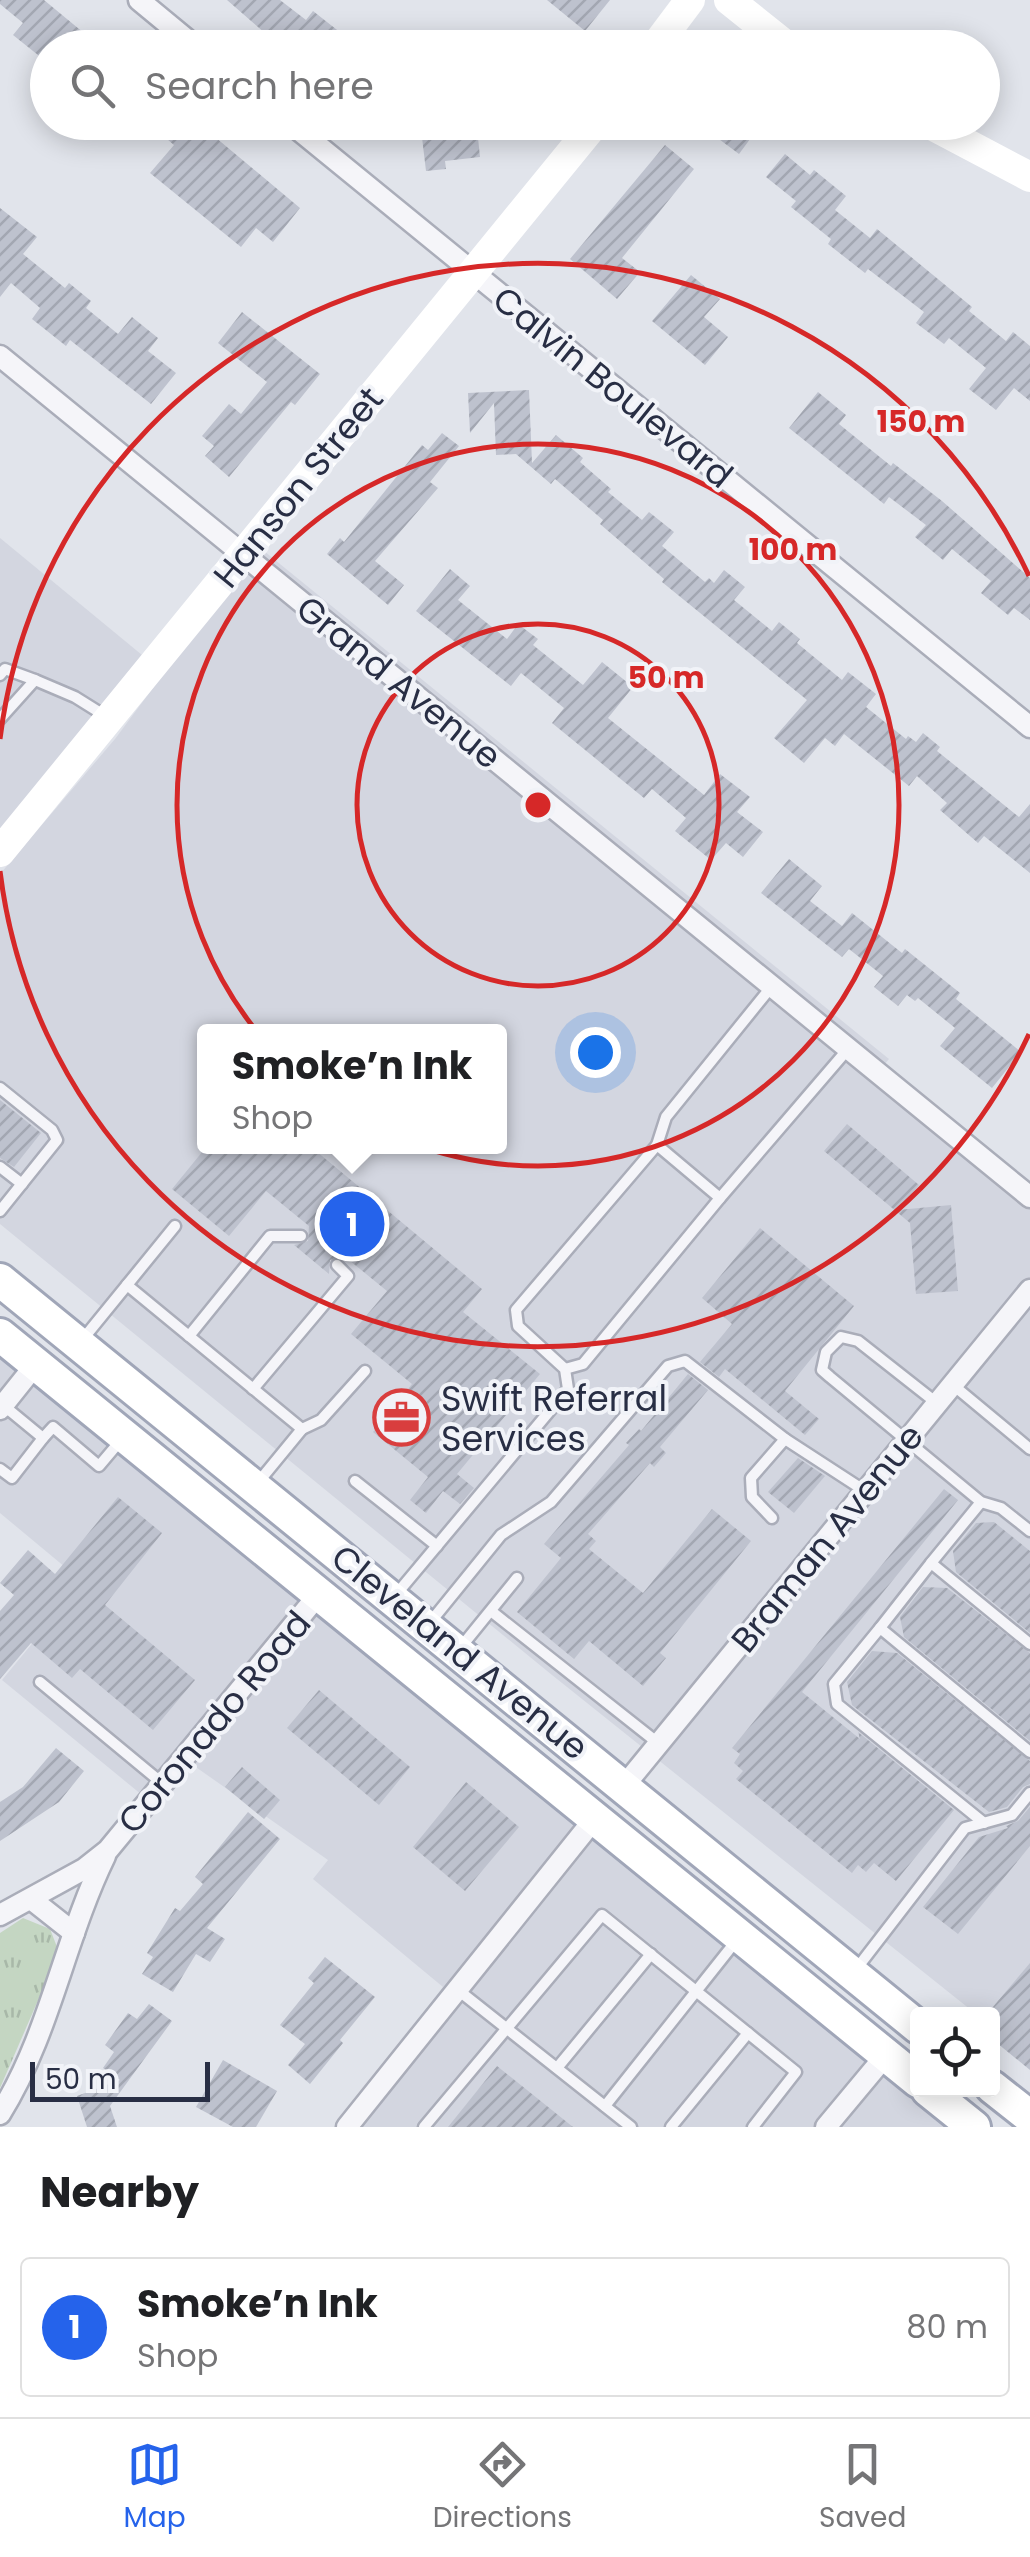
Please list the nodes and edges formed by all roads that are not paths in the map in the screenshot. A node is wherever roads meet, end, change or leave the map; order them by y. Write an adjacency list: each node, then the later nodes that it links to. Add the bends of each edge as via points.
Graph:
1 (139, 0): 4 (street)
2 (690, 0): 5 (street)
3 (729, 0): 6 (street)
4 (175, 30)
5 (668, 30)
6 (766, 30)
7 (311, 140): 11 (street, Calvin Boulevard)
8 (581, 140): 11 (street, Hanson Street)
9 (960, 140): 10 (street)
10 (1030, 177)
11 (473, 272): 13 (street, Hanson Street); 18 (street, Calvin Boulevard)
12 (0, 356): 13 (street, Grand Avenue)
13 (242, 556): 17 (street, Hanson Street); 20 (street, Grand Avenue)
14 (0, 675): 15 (lane, via 5,669)
15 (35, 680): 16 (lane); 17 (lane)
16 (0, 719)
17 (111, 720): 19 (street, Hanson Street)
18 (1030, 727)
19 (0, 852)
20 (772, 986): 21 (street, Grand Avenue); 23 (lane, via 666,1117)
21 (849, 1049): 26 (street, Grand Avenue); 27 (lane)
22 (0, 1088): 25 (lane, via 57,1140)
23 (657, 1146): 27 (lane); 39 (lane, via 516,1310 518,1326)
24 (0, 1167): 25 (lane)
25 (22, 1184): 28 (lane)
26 (1030, 1196)
27 (720, 1198): 39 (lane, via 583,1364)
28 (0, 1211)
29 (175, 1226): 33 (lane)
30 (301, 1236): 36 (lane, via 270,1236)
31 (336, 1265): 42 (lane, via 348,1276)
32 (0, 1280): 37 (main road, Cleveland Avenue)
33 (127, 1285): 36 (lane); 37 (lane)
34 (1030, 1290): 41 (street, Braman Avenue)
35 (0, 1334): 38 (main road, Cleveland Avenue)
36 (189, 1336): 42 (lane)
37 (80, 1343): 53 (main road, Cleveland Avenue)
38 (36, 1364): 44 (street); 46 (main road, Cleveland Avenue)
39 (565, 1369): 58 (lane, via 568,1388)
40 (365, 1371): 45 (lane, via 321,1420)
41 (952, 1385): 43 (street, Braman Avenue); 50 (lane)
42 (253, 1389): 45 (lane)
43 (938, 1404): 49 (street, Braman Avenue); 49 (lane, via 858,1341 841,1337 826,1352 822,1370)
44 (2, 1407): 47 (lane)
45 (302, 1429): 53 (lane)
46 (124, 1435): 47 (lane, via 99,1466 53,1428); 61 (main road, Cleveland Avenue)
47 (43, 1438): 51 (lane, via 12,1478)
48 (786, 1439): 54 (lane); 56 (lane, via 751,1478 752,1498); 64 (lane, via 685,1361 668,1366 551,1502 492,1544)
49 (906, 1441): 54 (street, Braman Avenue); 55 (lane)
50 (1030, 1449)
51 (0, 1469)
52 (355, 1481): 58 (lane)
53 (256, 1486): 62 (main road, Cleveland Avenue)
54 (865, 1491): 69 (street, Braman Avenue)
55 (981, 1502): 57 (lane, via 1002,1508); 59 (lane)
56 (772, 1518)
57 (1030, 1532)
58 (437, 1546): 62 (lane)
59 (931, 1563): 65 (lane); 66 (lane)
60 (518, 1578): 63 (lane)
61 (320, 1594): 71 (main road, Cleveland Avenue); 72 (street, Coronado Road)
62 (393, 1598): 64 (main road, Cleveland Avenue)
63 (491, 1611): 67 (lane); 69 (lane)
64 (427, 1626): 67 (main road, Cleveland Avenue)
65 (880, 1628): 70 (lane); 76 (lane, via 834,1684 837,1704)
66 (1030, 1644)
67 (458, 1652): 73 (main road, Cleveland Avenue)
68 (40, 1682): 72 (lane)
69 (659, 1743): 73 (street, Braman Avenue)
70 (1030, 1752)
71 (520, 1758): 73 (main road, via 582,1780); 75 (main road, Cleveland Avenue)
72 (162, 1783): 78 (street, Coronado Road)
73 (624, 1786): 77 (main road, Cleveland Avenue)
74 (1030, 1793): 76 (lane, via 1012,1815)
75 (595, 1818): 77 (main road, via 638,1822); 82 (main road, Cleveland Avenue); 85 (street)
76 (984, 1823): 84 (lane, via 965,1828)
77 (700, 1849): 84 (main road, Cleveland Avenue)
78 (108, 1850): 79 (street, Coronado Road); 81 (street, Coronado Road)
79 (31, 1899): 80 (street, Coronado Road); 81 (street)
80 (0, 1916)
81 (74, 1933): 96 (street, Coronado Road, via 41,2033)
82 (740, 1936): 86 (lane); 90 (main road, Cleveland Avenue)
83 (651, 1954): 86 (lane); 88 (lane, via 602,1915); 91 (lane)
84 (853, 1974): 87 (main road, Cleveland Avenue)
85 (458, 1990): 88 (lane); 98 (street)
86 (696, 1992): 89 (lane); 95 (lane)
87 (910, 2020)
88 (507, 2028): 91 (lane); 99 (lane)
89 (748, 2033): 101 (lane); 102 (lane, via 796,2072)
90 (886, 2055): 92 (main road, Cleveland Avenue); 103 (street)
91 (557, 2068): 95 (lane)
92 (910, 2074)
93 (1000, 2094): 97 (main road)
94 (937, 2097): 104 (main road)
95 (604, 2106): 100 (lane)
96 (0, 2114)
97 (1030, 2118)
98 (348, 2127)
99 (424, 2127)
100 (631, 2127)
101 (671, 2127)
102 (753, 2127)
103 (826, 2127)
104 (974, 2127)

